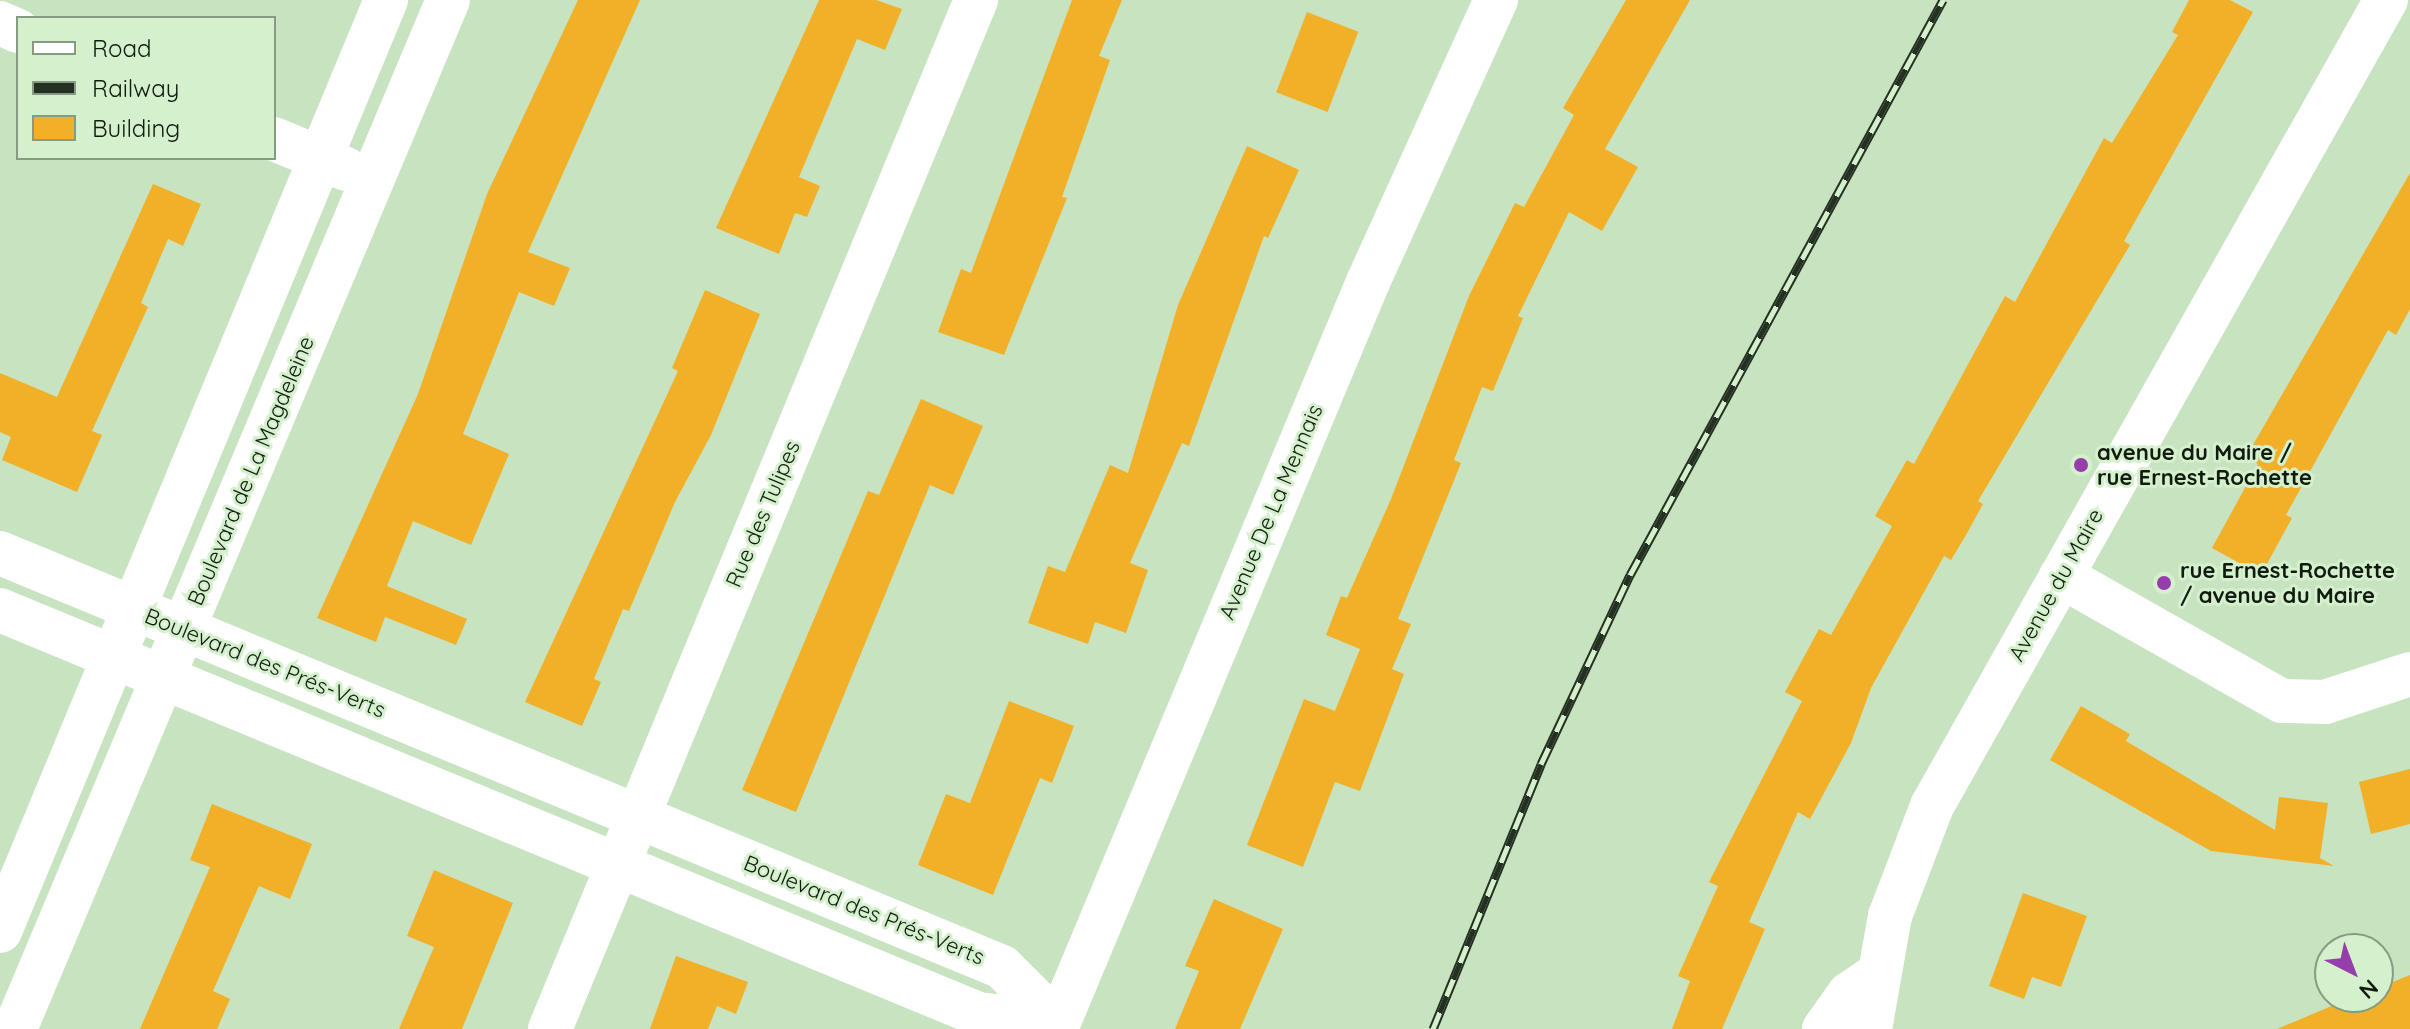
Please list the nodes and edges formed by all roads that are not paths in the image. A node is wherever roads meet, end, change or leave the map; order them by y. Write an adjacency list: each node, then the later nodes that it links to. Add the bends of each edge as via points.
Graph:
1 (386, 0): 7 (street)
2 (448, 0): 8 (street, Boulevard de La Magdeleine)
3 (976, 0): 17 (street, Rue des Tulipes)
4 (1496, 0): 21 (street, Avenue De La Mennais, via 1368,282)
5 (2386, 0): 10 (street, Avenue du Maire)
6 (276, 140): 7 (street)
7 (321, 159): 8 (street); 11 (street)
8 (373, 181): 13 (street, Boulevard de La Magdeleine)
9 (0, 553): 11 (street, Boulevard des Prés-Verts)
10 (2061, 576): 15 (street, via 2282,701 2325,702); 20 (street, Avenue du Maire, via 1932,806 1900,882)
11 (134, 609): 13 (street, Boulevard des Prés-Verts); 14 (street)
12 (0, 610): 14 (street)
13 (185, 630): 16 (street, Boulevard de La Magdeleine); 17 (street, Boulevard des Prés-Verts)
14 (114, 658): 16 (street); 19 (street)
15 (2410, 674)
16 (164, 678): 18 (street); 22 (street, Boulevard de La Magdeleine)
17 (637, 817): 18 (street, Rue des Tulipes); 21 (street, Boulevard des Prés-Verts, via 1002,967)
18 (618, 864): 21 (street, via 978,1014); 23 (street, Rue des Tulipes)
19 (0, 931)
20 (1876, 976): 24 (street, via 1849,994); 25 (street, Avenue du Maire)
21 (1057, 1026)
22 (15, 1029)
23 (550, 1029)
24 (1824, 1029)
25 (1870, 1029)

